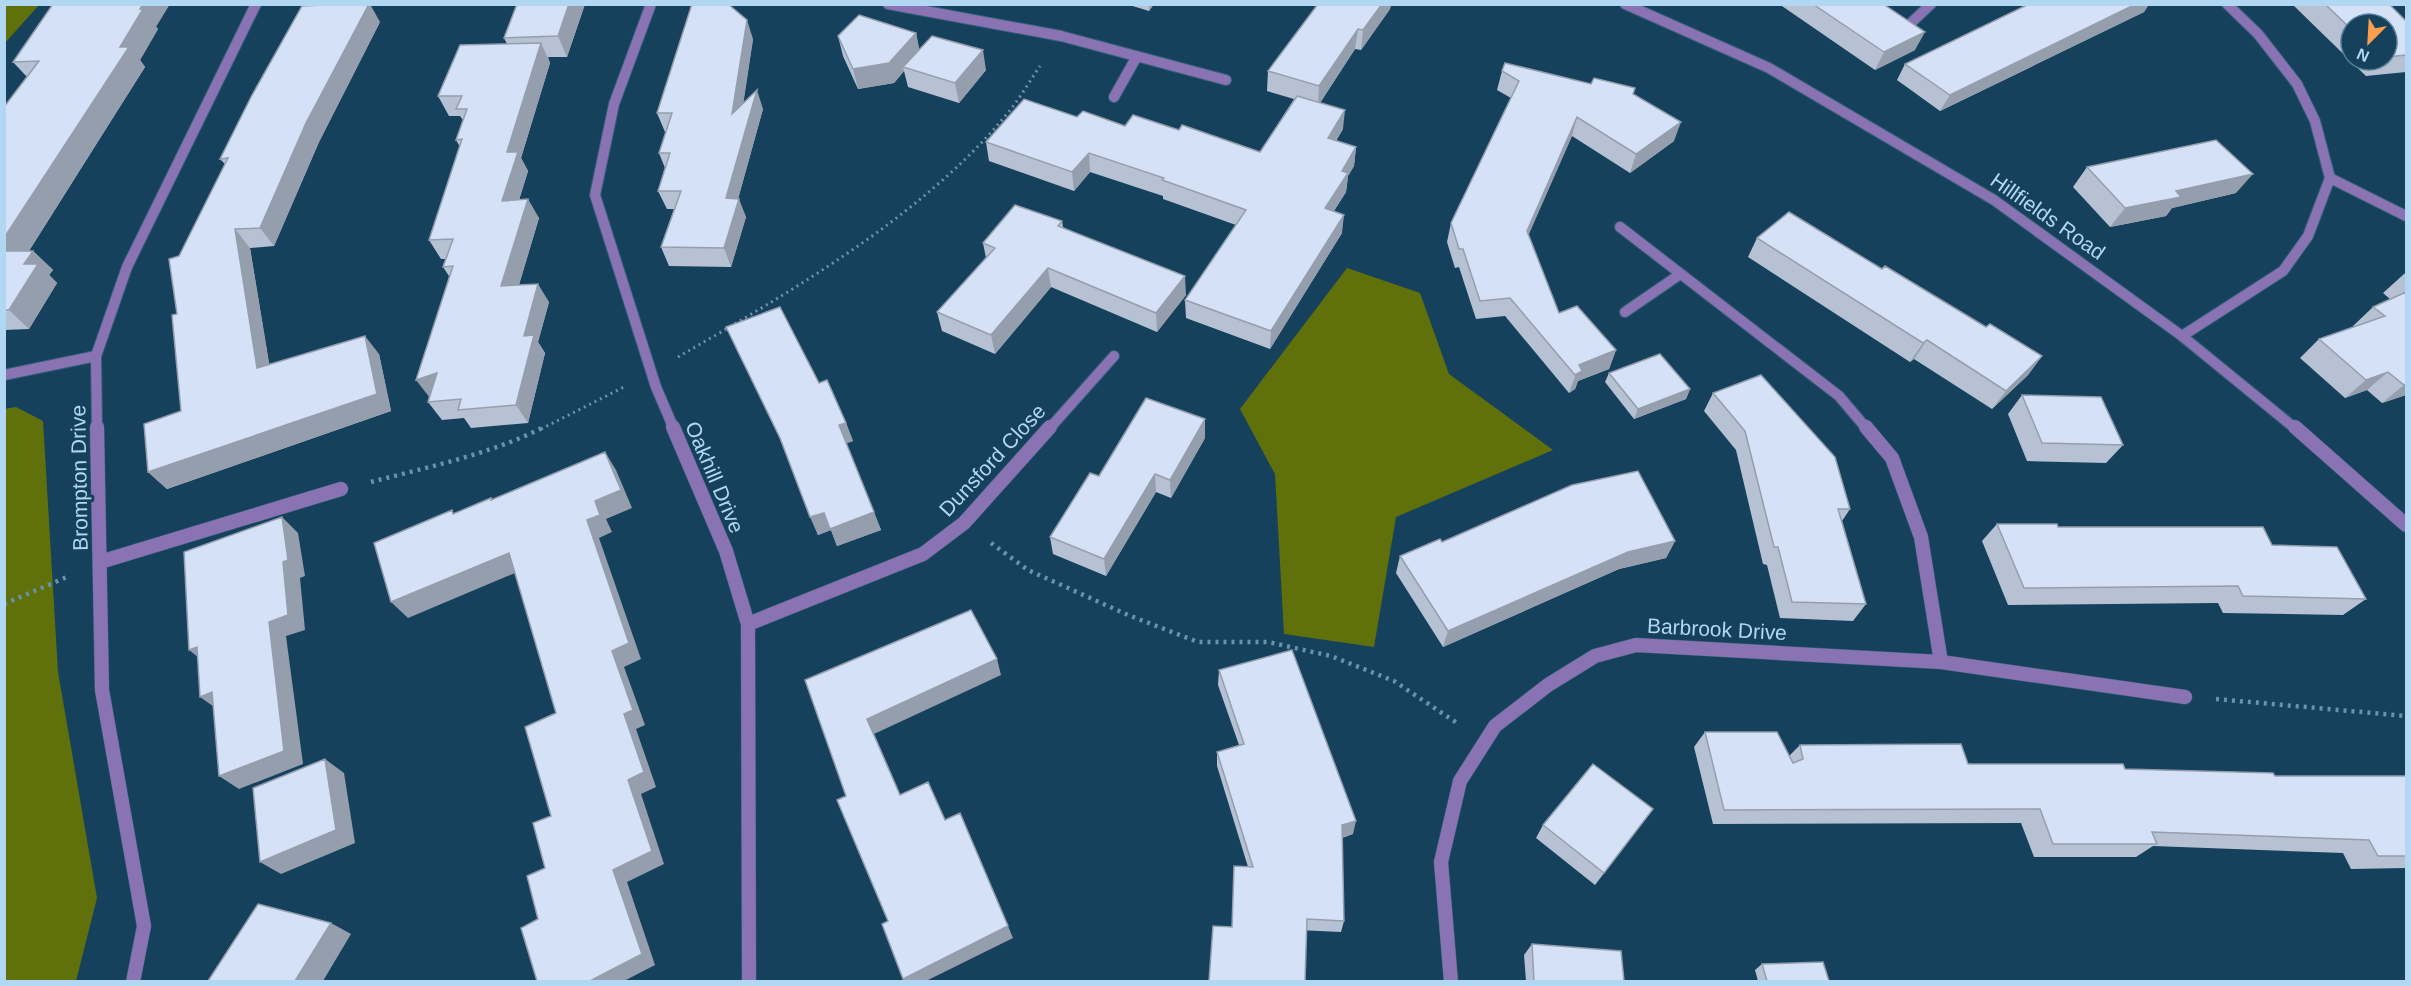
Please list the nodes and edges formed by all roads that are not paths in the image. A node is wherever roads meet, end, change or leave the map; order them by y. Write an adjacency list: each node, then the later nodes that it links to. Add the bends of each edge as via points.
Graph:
1 (256, 4): 17 (street, Brompton Drive, via 127,267)
2 (651, 4): 23 (street, Oakhill Drive, via 614,104 595,195 651,373 726,551)
3 (888, 4): 8 (street, via 1061,36)
4 (1624, 4): 16 (street, Hillfields Road, via 1769,68 1994,200)
5 (1931, 4): 7 (street)
6 (2227, 4): 11 (street, via 2258,34 2298,84 2315,121)
7 (1911, 23)
8 (1136, 58): 9 (street); 10 (street)
9 (1226, 80)
10 (1114, 98)
11 (2330, 178): 12 (street); 16 (street, via 2308,236 2283,271)
12 (2406, 216)
13 (1620, 227): 14 (street)
14 (1679, 275): 15 (street); 24 (street, via 1839,396 1893,458 1920,537)
15 (1625, 312)
16 (2182, 336): 21 (street, Hillfields Road, via 2259,395)
17 (96, 356): 19 (street); 22 (street, Brompton Drive)
18 (1114, 356): 23 (street, Dunsford Close, via 964,523 923,554)
19 (4, 375)
20 (340, 489): 22 (street)
21 (2406, 525)
22 (100, 562): 26 (street, Brompton Drive, via 102,690 144,926)
23 (748, 624): 27 (street, Oakhill Drive)
24 (1941, 662): 25 (street, Barbrook Drive); 28 (street, Barbrook Drive, via 1636,645 1595,656 1548,685 1495,726 1460,781 1441,862)
25 (2185, 697)
26 (133, 981)
27 (749, 981)
28 (1451, 981)

